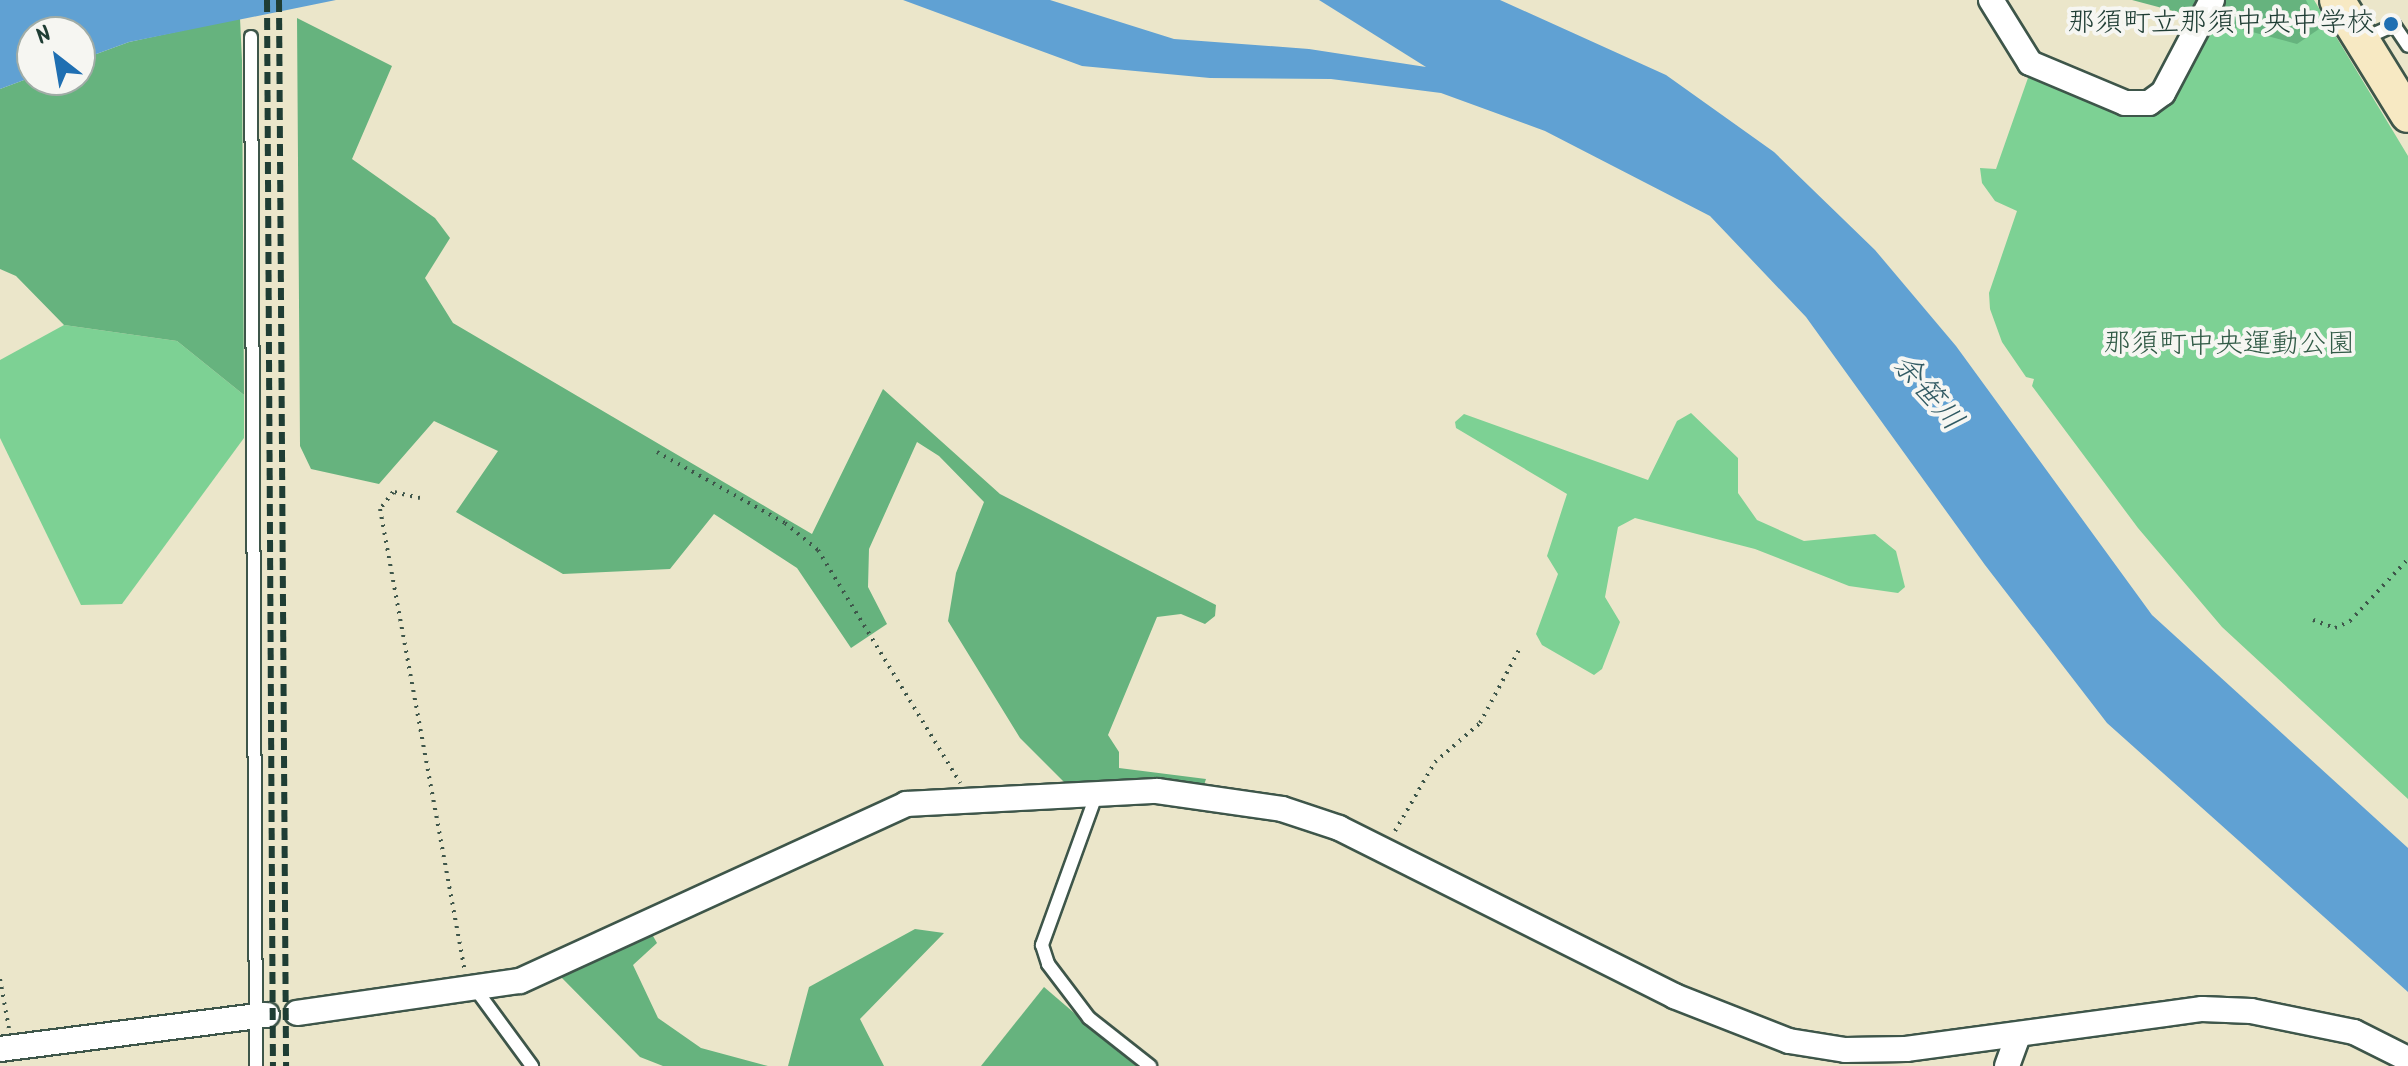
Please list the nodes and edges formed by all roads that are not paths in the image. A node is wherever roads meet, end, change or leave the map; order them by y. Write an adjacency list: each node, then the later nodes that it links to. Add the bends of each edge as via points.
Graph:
1 (1991, 0): 2 (street, via 2030,63 2125,103 2149,103 2163,93)
2 (2212, 0)
3 (2337, 0): 7 (street)
4 (2408, 18): 5 (lane)
5 (2394, 25): 7 (lane); 8 (lane)
6 (251, 37): 13 (lane)
7 (2360, 41): 9 (street)
8 (2408, 46)
9 (2408, 115)
10 (1098, 790): 11 (street, via 906,804 875,814 564,964); 14 (street, via 1217,797 1282,809 1384,850 1674,996 1789,1041 1845,1050); 19 (lane, via 1042,945 1048,964 1089,1018)
11 (473, 992): 12 (street); 18 (lane)
12 (297, 1013)
13 (262, 1016): 15 (street); 17 (lane)
14 (2018, 1036): 16 (street, via 2202,1009 2251,1011 2354,1032); 20 (street)
15 (6, 1048)
16 (2408, 1059)
17 (256, 1066)
18 (532, 1066)
19 (1150, 1066)
20 (2007, 1066)

